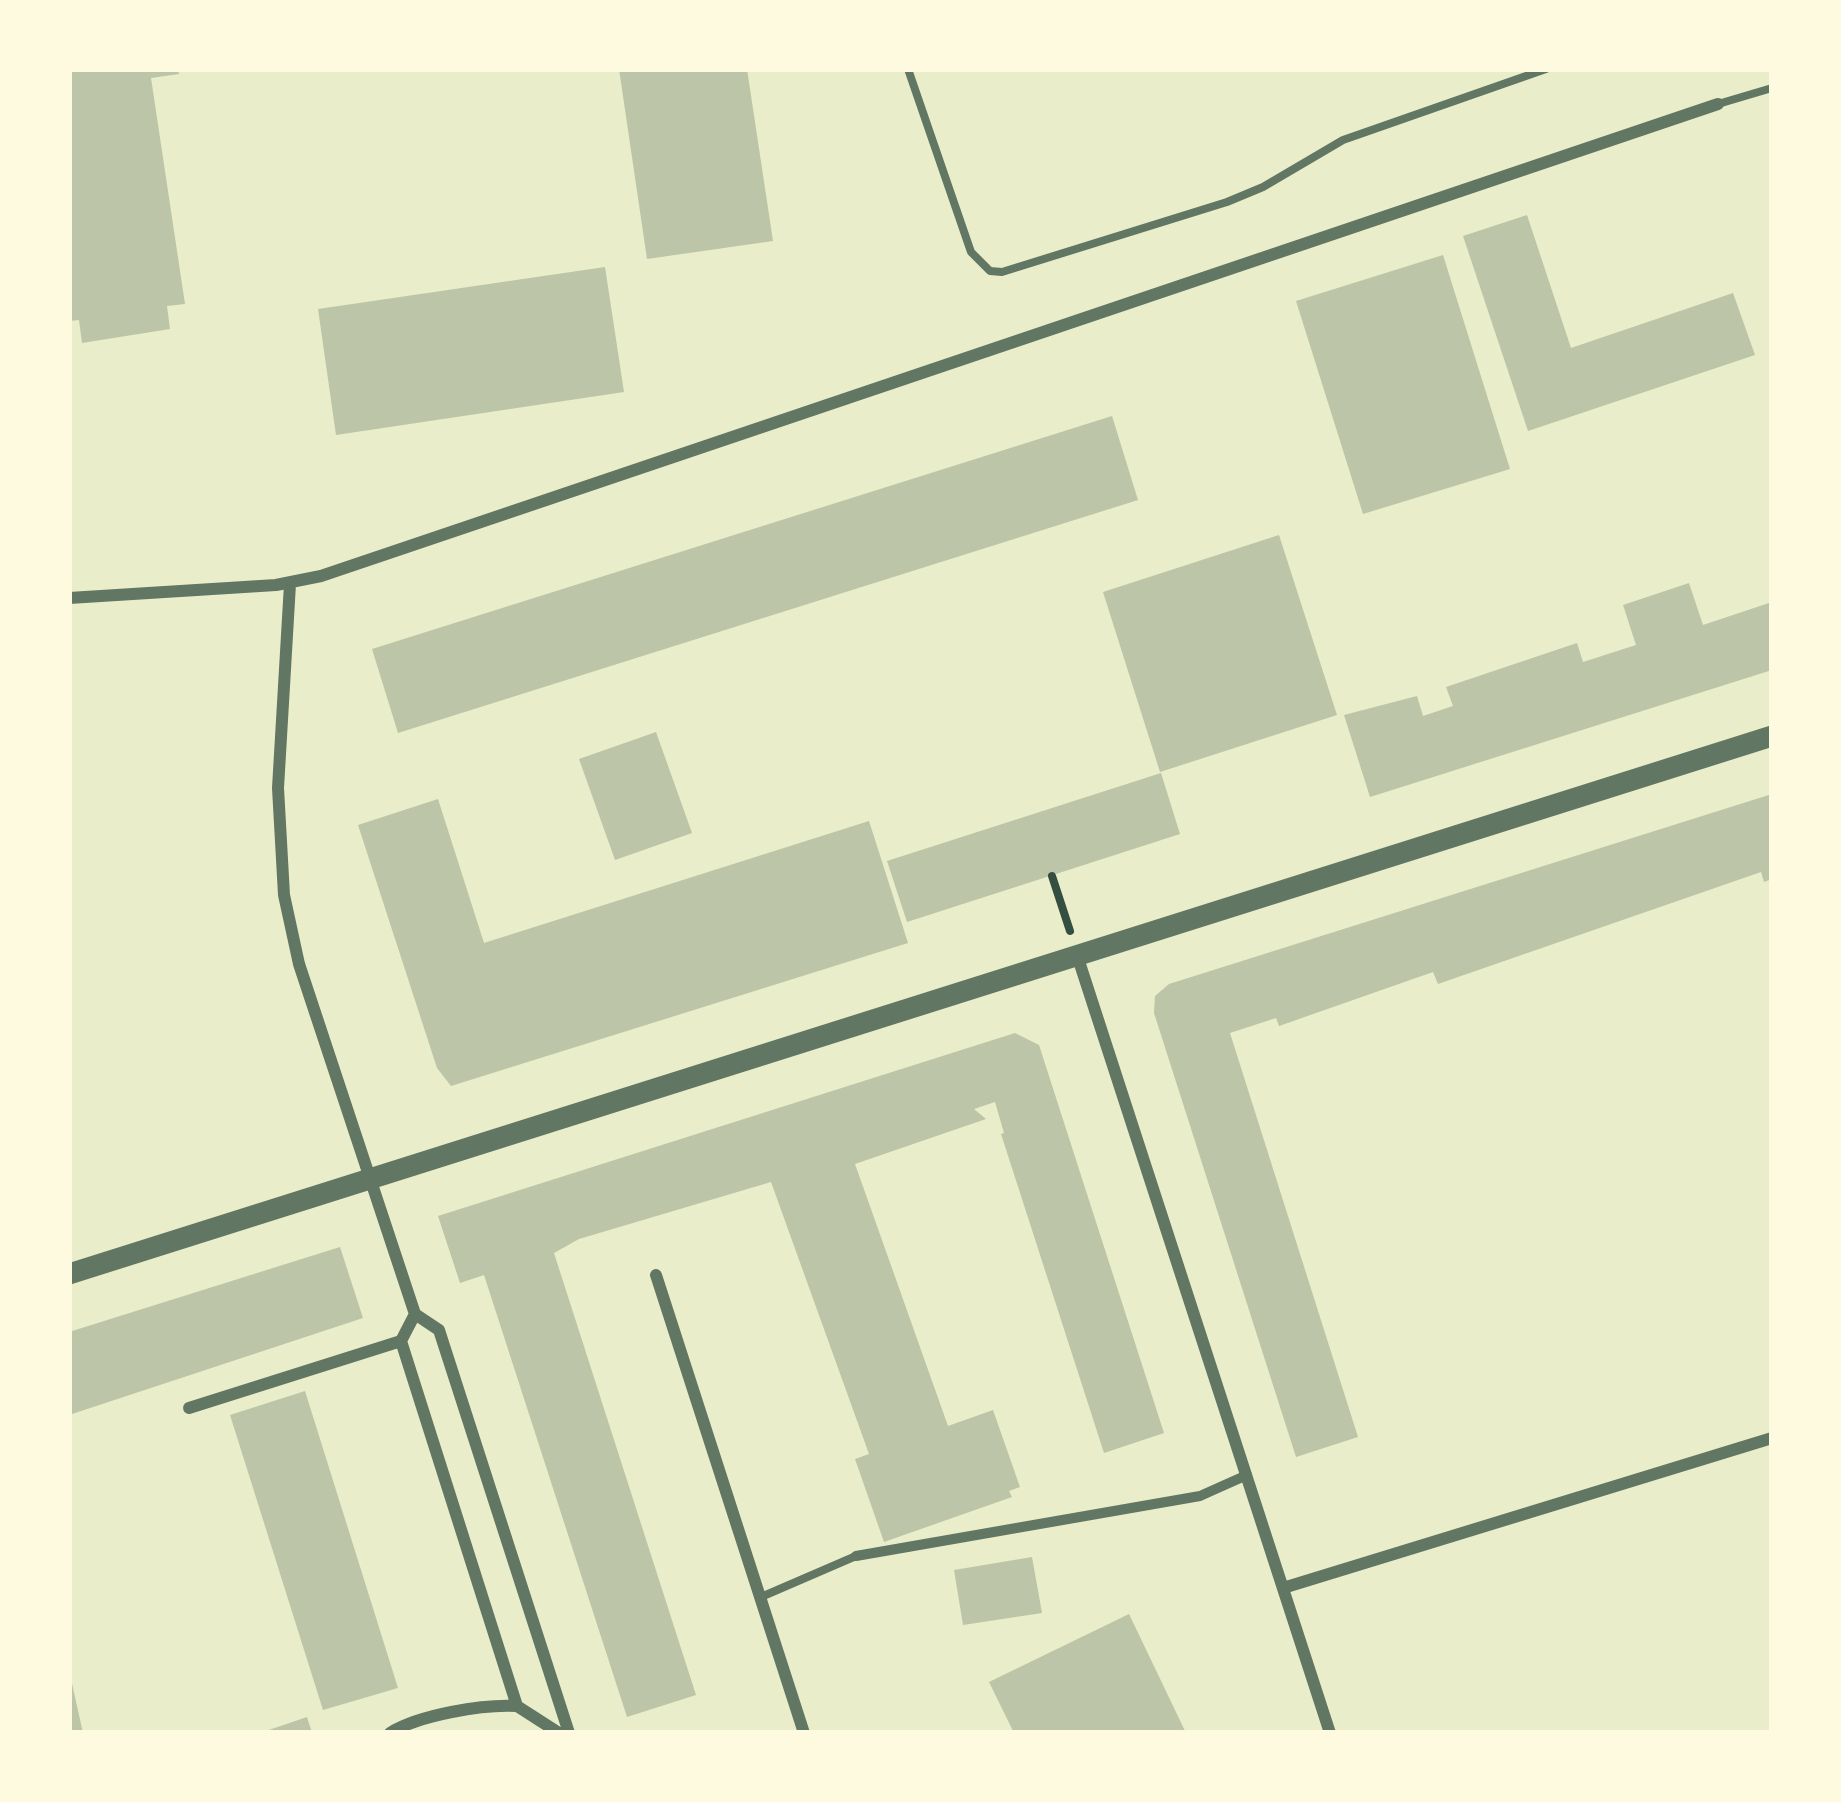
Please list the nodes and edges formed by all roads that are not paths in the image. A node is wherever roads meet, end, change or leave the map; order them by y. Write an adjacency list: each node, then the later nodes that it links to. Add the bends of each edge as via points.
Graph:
1 (908, 69): 2 (lane, via 971,252 1002,272 1228,202 1343,140)
2 (1546, 69)
3 (1772, 88): 4 (lane)
4 (1718, 104): 5 (street)
5 (290, 584): 6 (street); 9 (street, via 278,788 284,895)
6 (69, 598)
7 (1772, 736): 8 (street)
8 (1077, 956): 9 (street); 16 (street)
9 (371, 1178): 10 (street); 12 (street)
10 (69, 1274)
11 (656, 1275): 19 (street)
12 (415, 1314): 13 (street); 23 (street, via 439,1330)
13 (401, 1340): 14 (street); 20 (street)
14 (190, 1408)
15 (1772, 1438): 18 (street)
16 (1247, 1475): 17 (street, via 1200,1496); 18 (street)
17 (856, 1556): 19 (lane)
18 (1282, 1588): 25 (street)
19 (761, 1597): 24 (street)
20 (517, 1706): 21 (street, via 473,1709); 22 (street)
21 (390, 1733)
22 (559, 1733)
23 (569, 1733)
24 (804, 1733)
25 (1330, 1733)

